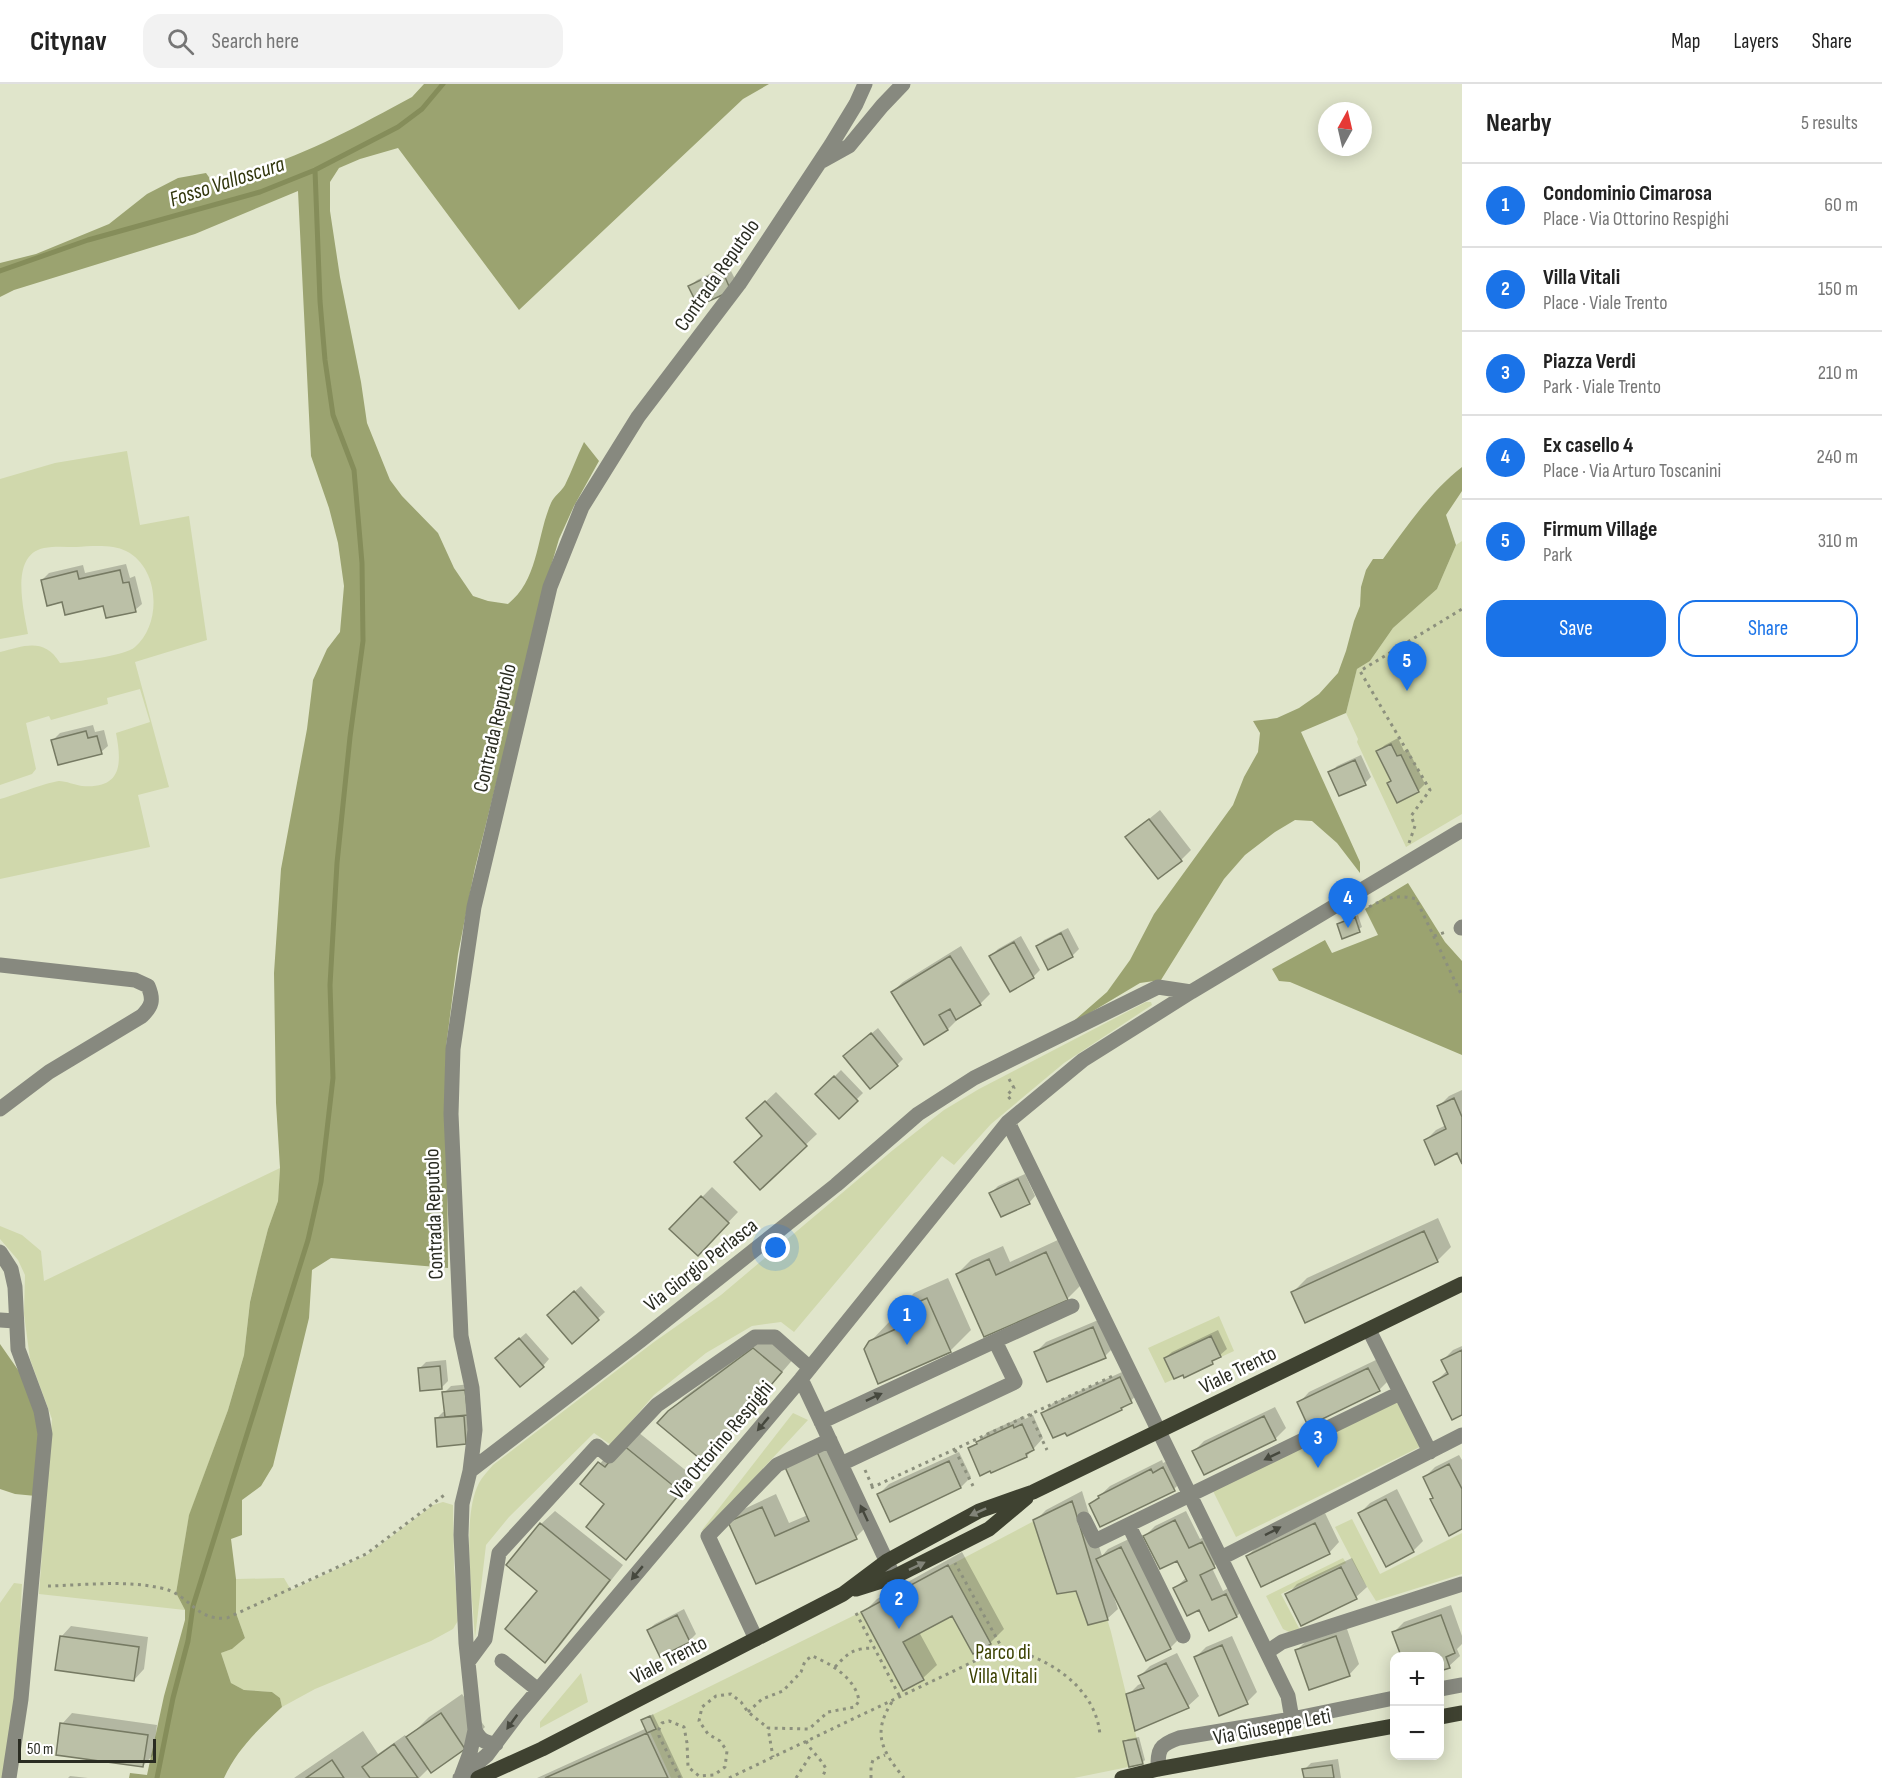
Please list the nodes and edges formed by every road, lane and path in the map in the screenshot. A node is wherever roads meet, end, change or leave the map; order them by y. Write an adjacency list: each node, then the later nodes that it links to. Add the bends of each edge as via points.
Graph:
1 (865, 84): 3 (street, Contrada Reputolo)
2 (903, 84): 3 (street, via 849,146)
3 (820, 163): 32 (street, Contrada Reputolo, via 740,284 638,417 582,507 550,587 474,907 453,1049 451,1114 460,1336 472,1388 475,1430)
4 (1462, 609): 6 (path, via 1360,671 1430,790 1411,816 1415,826)
5 (1462, 830): 9 (street, Via Ottorino Respighi)
6 (1407, 848)
7 (1365, 909): 10 (path, via 1387,898 1416,899)
8 (0, 965): 12 (street, via 135,980 148,986 152,997 151,1007 142,1016 50,1072)
9 (1191, 992): 11 (street, Via Giorgio Perlasca, via 1158,987); 13 (street, Via Ottorino Respighi, via 1083,1060)
10 (1462, 996)
11 (1000, 1065): 13 (path, via 1014,1088 1007,1095); 32 (street, Via Giorgio Perlasca, via 918,1114 836,1185)
12 (0, 1109)
13 (1014, 1117): 20 (street); 21 (street, Via Ottorino Respighi)
14 (0, 1252): 17 (street, via 12,1269 15,1287)
15 (1462, 1284): 18 (main road, Viale Trento)
16 (1072, 1306): 19 (street)
17 (8, 1321): 76 (street, via 41,1411 45,1434 21,1699)
18 (1369, 1330): 22 (street); 25 (main road, Viale Trento)
19 (996, 1341): 24 (street, one-way to 19); 31 (street, via 1015,1382)
20 (1128, 1368): 23 (path); 25 (street)
21 (806, 1373): 24 (street); 52 (street, via 775,1337 755,1337 657,1405 609,1456 597,1446 499,1553 485,1639); 56 (street, Via Ottorino Respighi, one-way to 56)
22 (1400, 1393): 30 (street); 36 (street, one-way to 36)
23 (1030, 1414): 28 (path); 29 (path)
24 (821, 1422): 27 (street)
25 (1159, 1431): 34 (main road, Viale Trento); 36 (street)
26 (1462, 1436): 30 (street)
27 (830, 1440): 31 (street); 47 (street, via 777,1465 708,1536)
28 (955, 1449): 33 (path); 35 (path)
29 (1047, 1450)
30 (1430, 1452): 39 (street, one-way to 30)
31 (841, 1464): 35 (street)
32 (470, 1471): 52 (street, via 462,1504 461,1536)
33 (973, 1486)
34 (1033, 1492): 40 (main road, Viale Trento, one-way to 40, via 979,1511); 42 (main road, Viale Trento, one-way to 34, via 989,1529)
35 (856, 1495): 40 (street, one-way to 35)
36 (1191, 1496): 38 (street); 39 (street)
37 (1084, 1520): 38 (street, via 1095,1541)
38 (1129, 1526): 46 (street)
39 (1221, 1558): 50 (street)
40 (887, 1561): 42 (street); 44 (main road, Viale Trento)
41 (954, 1561): 49 (path)
42 (894, 1577): 44 (main road, Viale Trento)
43 (1462, 1584): 50 (street, via 1282,1642)
44 (843, 1594): 47 (main road, Viale Trento)
45 (856, 1613): 48 (path)
46 (1183, 1636)
47 (756, 1639): 73 (main road, Viale Trento)
48 (875, 1648): 53 (path, via 850,1652); 57 (path)
49 (1002, 1648): 57 (path); 67 (path, via 1035,1656 1069,1679 1095,1711)
50 (1267, 1652): 63 (street, via 1288,1696)
51 (502, 1660): 56 (street)
52 (468, 1662): 66 (street)
53 (835, 1667): 60 (path, via 812,1656 783,1691 762,1699); 65 (path, via 858,1695 855,1707 828,1712 809,1729)
54 (1462, 1685): 55 (street)
55 (1444, 1688)
56 (538, 1690): 69 (street, Via Ottorino Respighi, one-way to 69)
57 (900, 1697): 59 (path)
58 (1390, 1699): 63 (street)
59 (892, 1700): 68 (path); 71 (path, via 882,1724)
60 (748, 1712): 65 (path); 79 (path, via 731,1694 716,1696 702,1707 699,1721 728,1751 724,1767 714,1775 699,1776 688,1767 684,1727 669,1721 662,1723 659,1736)
61 (1462, 1713): 62 (main road)
62 (1444, 1716)
63 (1292, 1719): 74 (street, via 1174,1740 1161,1748)
64 (1390, 1727): 74 (main road, Via Giuseppe Leti)
65 (768, 1728): 72 (path)
66 (475, 1730): 69 (street, via 483,1741); 75 (street)
67 (1100, 1736)
68 (806, 1741): 70 (path); 72 (path)
69 (496, 1744): 75 (street, Via Ottorino Respighi)
70 (813, 1753): 81 (path); 82 (path, via 826,1769)
71 (885, 1755): 83 (path, via 873,1760); 84 (path)
72 (772, 1757): 80 (path)
73 (514, 1763): 77 (main road, Viale Trento); 78 (main road, Viale Trento)
74 (1158, 1769): 85 (main road, Via Giuseppe Leti)
75 (461, 1777)
76 (9, 1778)
77 (478, 1778)
78 (492, 1778)
79 (680, 1778)
80 (729, 1778)
81 (796, 1778)
82 (822, 1778)
83 (871, 1778)
84 (904, 1778)
85 (1122, 1778)

